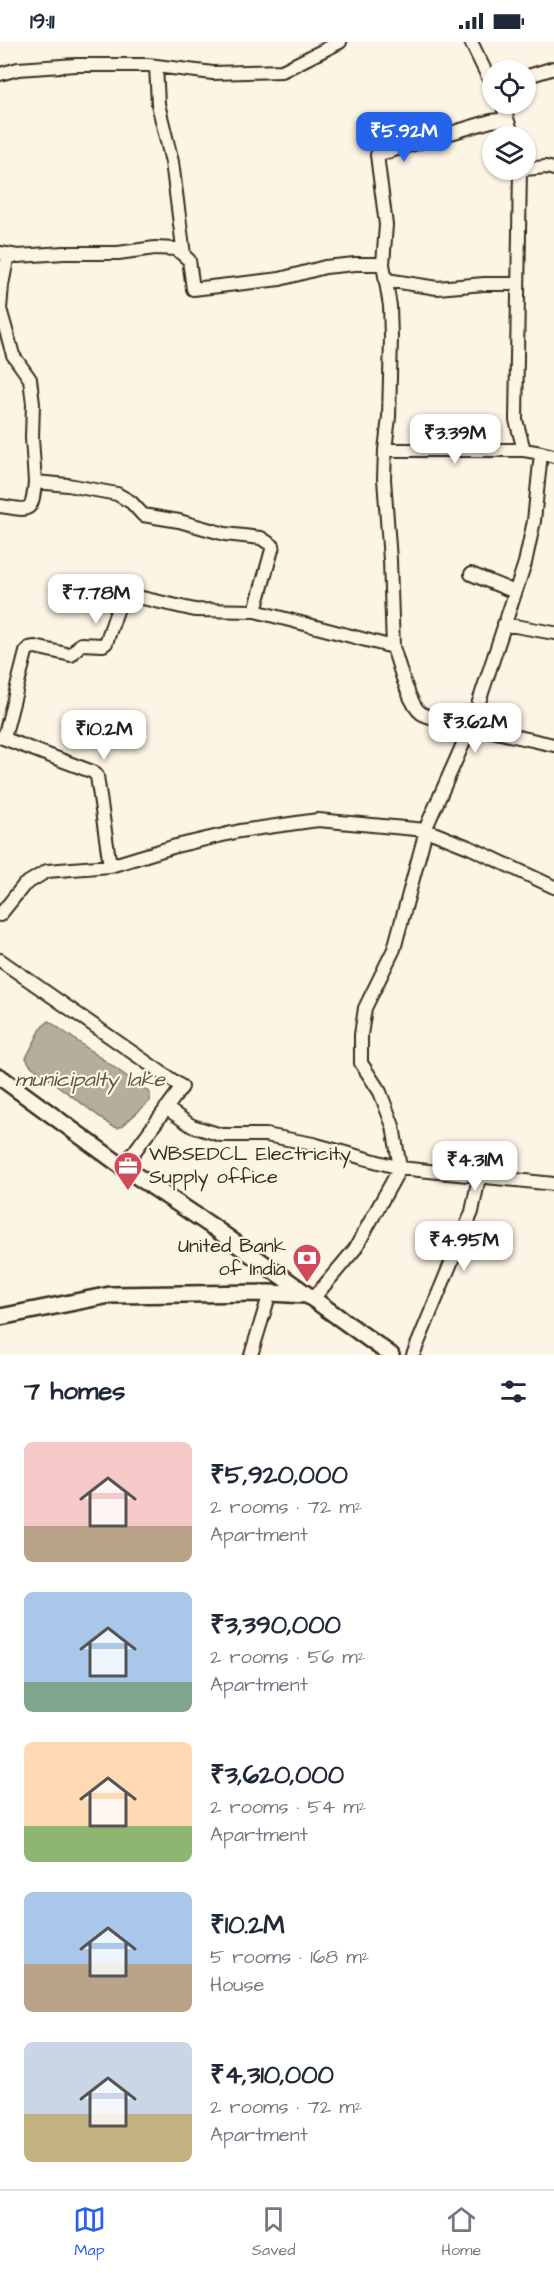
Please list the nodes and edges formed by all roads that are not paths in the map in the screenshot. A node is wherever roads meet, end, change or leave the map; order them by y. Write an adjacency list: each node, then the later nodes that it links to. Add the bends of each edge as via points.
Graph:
1 (340, 42): 4 (street, via 282,71 213,73)
2 (471, 42): 3 (street)
3 (482, 64)
4 (156, 66): 6 (street, via 76,65); 15 (street, via 158,104 172,162)
5 (554, 68): 7 (street)
6 (0, 74)
7 (536, 74)
8 (505, 114): 9 (street)
9 (507, 119): 10 (street); 16 (street, via 377,155 386,225)
10 (509, 126)
11 (536, 168): 12 (street)
12 (554, 169)
13 (522, 180): 18 (street)
14 (4, 253): 15 (street, via 118,253 155,248 176,249); 23 (street, via 0,309 13,355 30,379)
15 (184, 255): 16 (street, via 189,260 193,289 280,279 325,267)
16 (383, 264): 17 (street)
17 (387, 280): 18 (street, via 437,288); 19 (street, via 391,337)
18 (518, 284): 20 (street, via 516,420)
19 (385, 450): 20 (street); 30 (street)
20 (524, 450): 21 (street)
21 (541, 453): 22 (street); 26 (street, via 534,520)
22 (554, 456)
23 (34, 482): 24 (street, via 30,507); 27 (street, via 117,494 143,515 261,538 273,546)
24 (0, 506)
25 (471, 574): 26 (street)
26 (515, 592): 28 (street)
27 (255, 611): 30 (street); 32 (street, via 195,610 124,596 103,645 81,644 71,655 29,648)
28 (504, 624): 29 (street); 31 (street)
29 (554, 633)
30 (393, 648): 31 (street, via 414,706 420,712)
31 (471, 726): 33 (street); 34 (street)
32 (2, 738): 35 (street, via 97,776)
33 (554, 745)
34 (426, 830): 35 (street, via 318,819 240,831); 36 (street); 42 (street, via 394,948 365,1008 361,1035 361,1063 384,1100)
35 (110, 866): 37 (street, via 47,871 24,885)
36 (554, 887)
37 (0, 915)
38 (0, 960): 40 (street, via 182,1087)
39 (0, 1077): 41 (main road)
40 (166, 1108): 41 (street); 42 (street, via 192,1126 221,1135 266,1135)
41 (123, 1167): 46 (main road)
42 (400, 1168): 43 (street); 46 (street, via 355,1249)
43 (479, 1177): 44 (street); 50 (street, via 472,1212)
44 (554, 1184)
45 (270, 1293): 46 (main road); 47 (main road, via 110,1295); 48 (street)
46 (309, 1298): 49 (main road)
47 (0, 1317)
48 (251, 1355)
49 (391, 1355)
50 (413, 1355)

